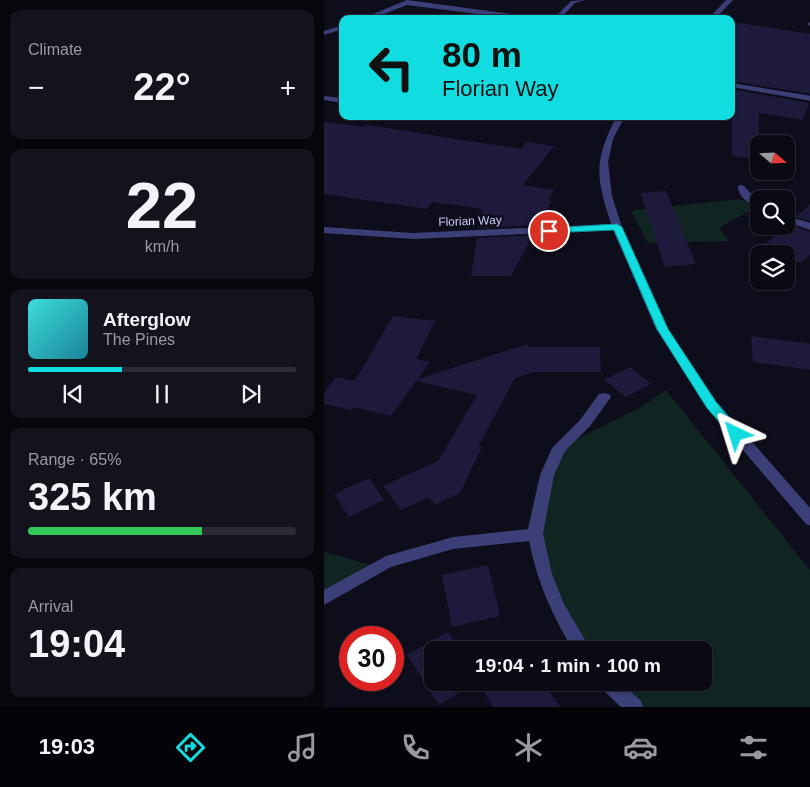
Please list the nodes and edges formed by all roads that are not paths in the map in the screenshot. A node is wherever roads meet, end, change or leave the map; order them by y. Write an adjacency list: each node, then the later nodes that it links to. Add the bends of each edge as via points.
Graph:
1 (582, 0): 6 (street, via 573,2)
2 (730, 0): 7 (street)
3 (410, 1): 4 (street); 5 (street)
4 (374, 15)
5 (492, 15)
6 (560, 15)
7 (714, 15)
8 (339, 28): 9 (street)
9 (324, 34)
10 (735, 85): 12 (street)
11 (324, 98): 13 (street)
12 (810, 99)
13 (339, 100)
14 (619, 120): 18 (street, via 609,139 603,162 607,196)
15 (742, 188): 16 (street)
16 (750, 198)
17 (795, 222): 19 (street)
18 (617, 227): 20 (street, Florian Way, via 413,236); 22 (street, via 662,329 707,398)
19 (810, 227)
20 (324, 230)
21 (604, 397): 23 (street, via 585,423 559,448 547,474)
22 (810, 520)
23 (536, 534): 24 (street, via 453,543 386,562); 25 (street, via 544,574)
24 (324, 598)
25 (577, 641)
26 (617, 691): 27 (street)
27 (634, 707)

